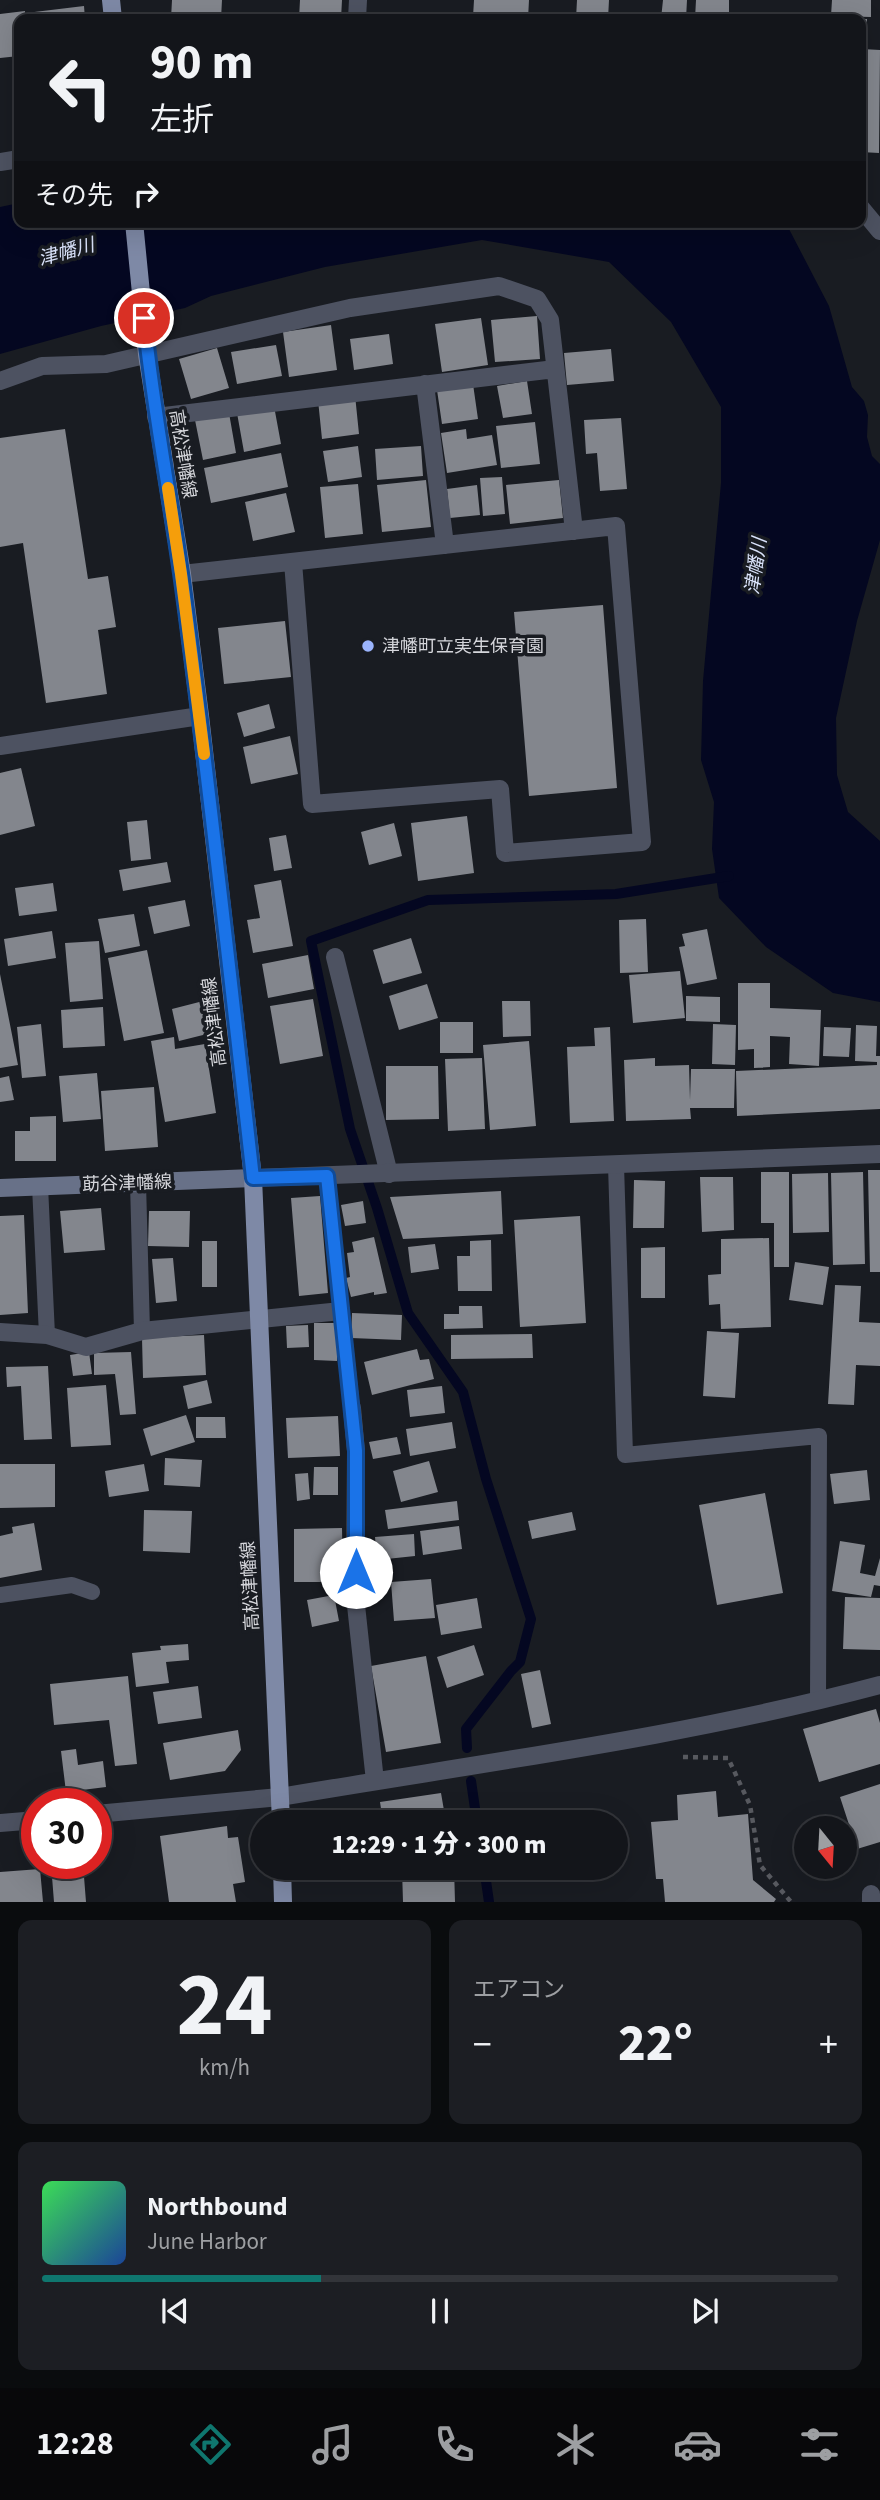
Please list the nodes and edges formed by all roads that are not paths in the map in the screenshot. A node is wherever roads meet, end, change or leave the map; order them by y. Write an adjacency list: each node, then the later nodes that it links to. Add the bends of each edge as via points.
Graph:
1 (866, 214): 3 (street)
2 (135, 228): 4 (main road, 高松津幡線)
3 (880, 231)
4 (147, 348): 5 (street, via 350,308 499,286 537,299 550,320); 6 (street, via 106,364 42,366); 8 (main road, 高松津幡線)
5 (555, 369): 7 (street); 9 (street)
6 (0, 381)
7 (425, 384): 8 (street); 10 (street)
8 (156, 417): 12 (main road, 高松津幡線)
9 (574, 531): 10 (street); 11 (street, via 616,526 642,842 505,853 500,789 312,804)
10 (446, 545): 11 (street)
11 (293, 562): 12 (street)
12 (181, 574): 13 (main road, 高松津幡線)
13 (200, 716): 14 (street); 20 (main road, 高松津幡線)
14 (0, 746)
15 (335, 957): 18 (street)
16 (880, 1154): 17 (street)
17 (616, 1165): 18 (street); 33 (lane, via 625,1454 819,1436)
18 (382, 1175): 19 (street)
19 (327, 1176): 20 (street); 24 (lane)
20 (253, 1178): 21 (main road, 莇谷津幡線); 25 (main road, 高松津幡線)
21 (138, 1183): 22 (main road, 莇谷津幡線); 26 (lane)
22 (40, 1186): 23 (main road, 莇谷津幡線); 28 (lane)
23 (0, 1188)
24 (341, 1311): 25 (street); 29 (lane)
25 (258, 1320): 26 (street); 35 (main road, 高松津幡線)
26 (142, 1331): 28 (street, via 86,1347)
27 (0, 1332): 28 (street)
28 (47, 1335)
29 (352, 1408): 34 (street, via 355,1596)
30 (92, 1592): 31 (lane, via 72,1585)
31 (0, 1595)
32 (880, 1685): 33 (street)
33 (818, 1701): 34 (street)
34 (375, 1781): 35 (street)
35 (280, 1797): 36 (main road, 高松津幡線); 37 (street)
36 (281, 1810)
37 (112, 1813)
38 (21, 1821): 39 (street)
39 (0, 1823)
40 (282, 1880): 41 (main road)
41 (283, 1902)

